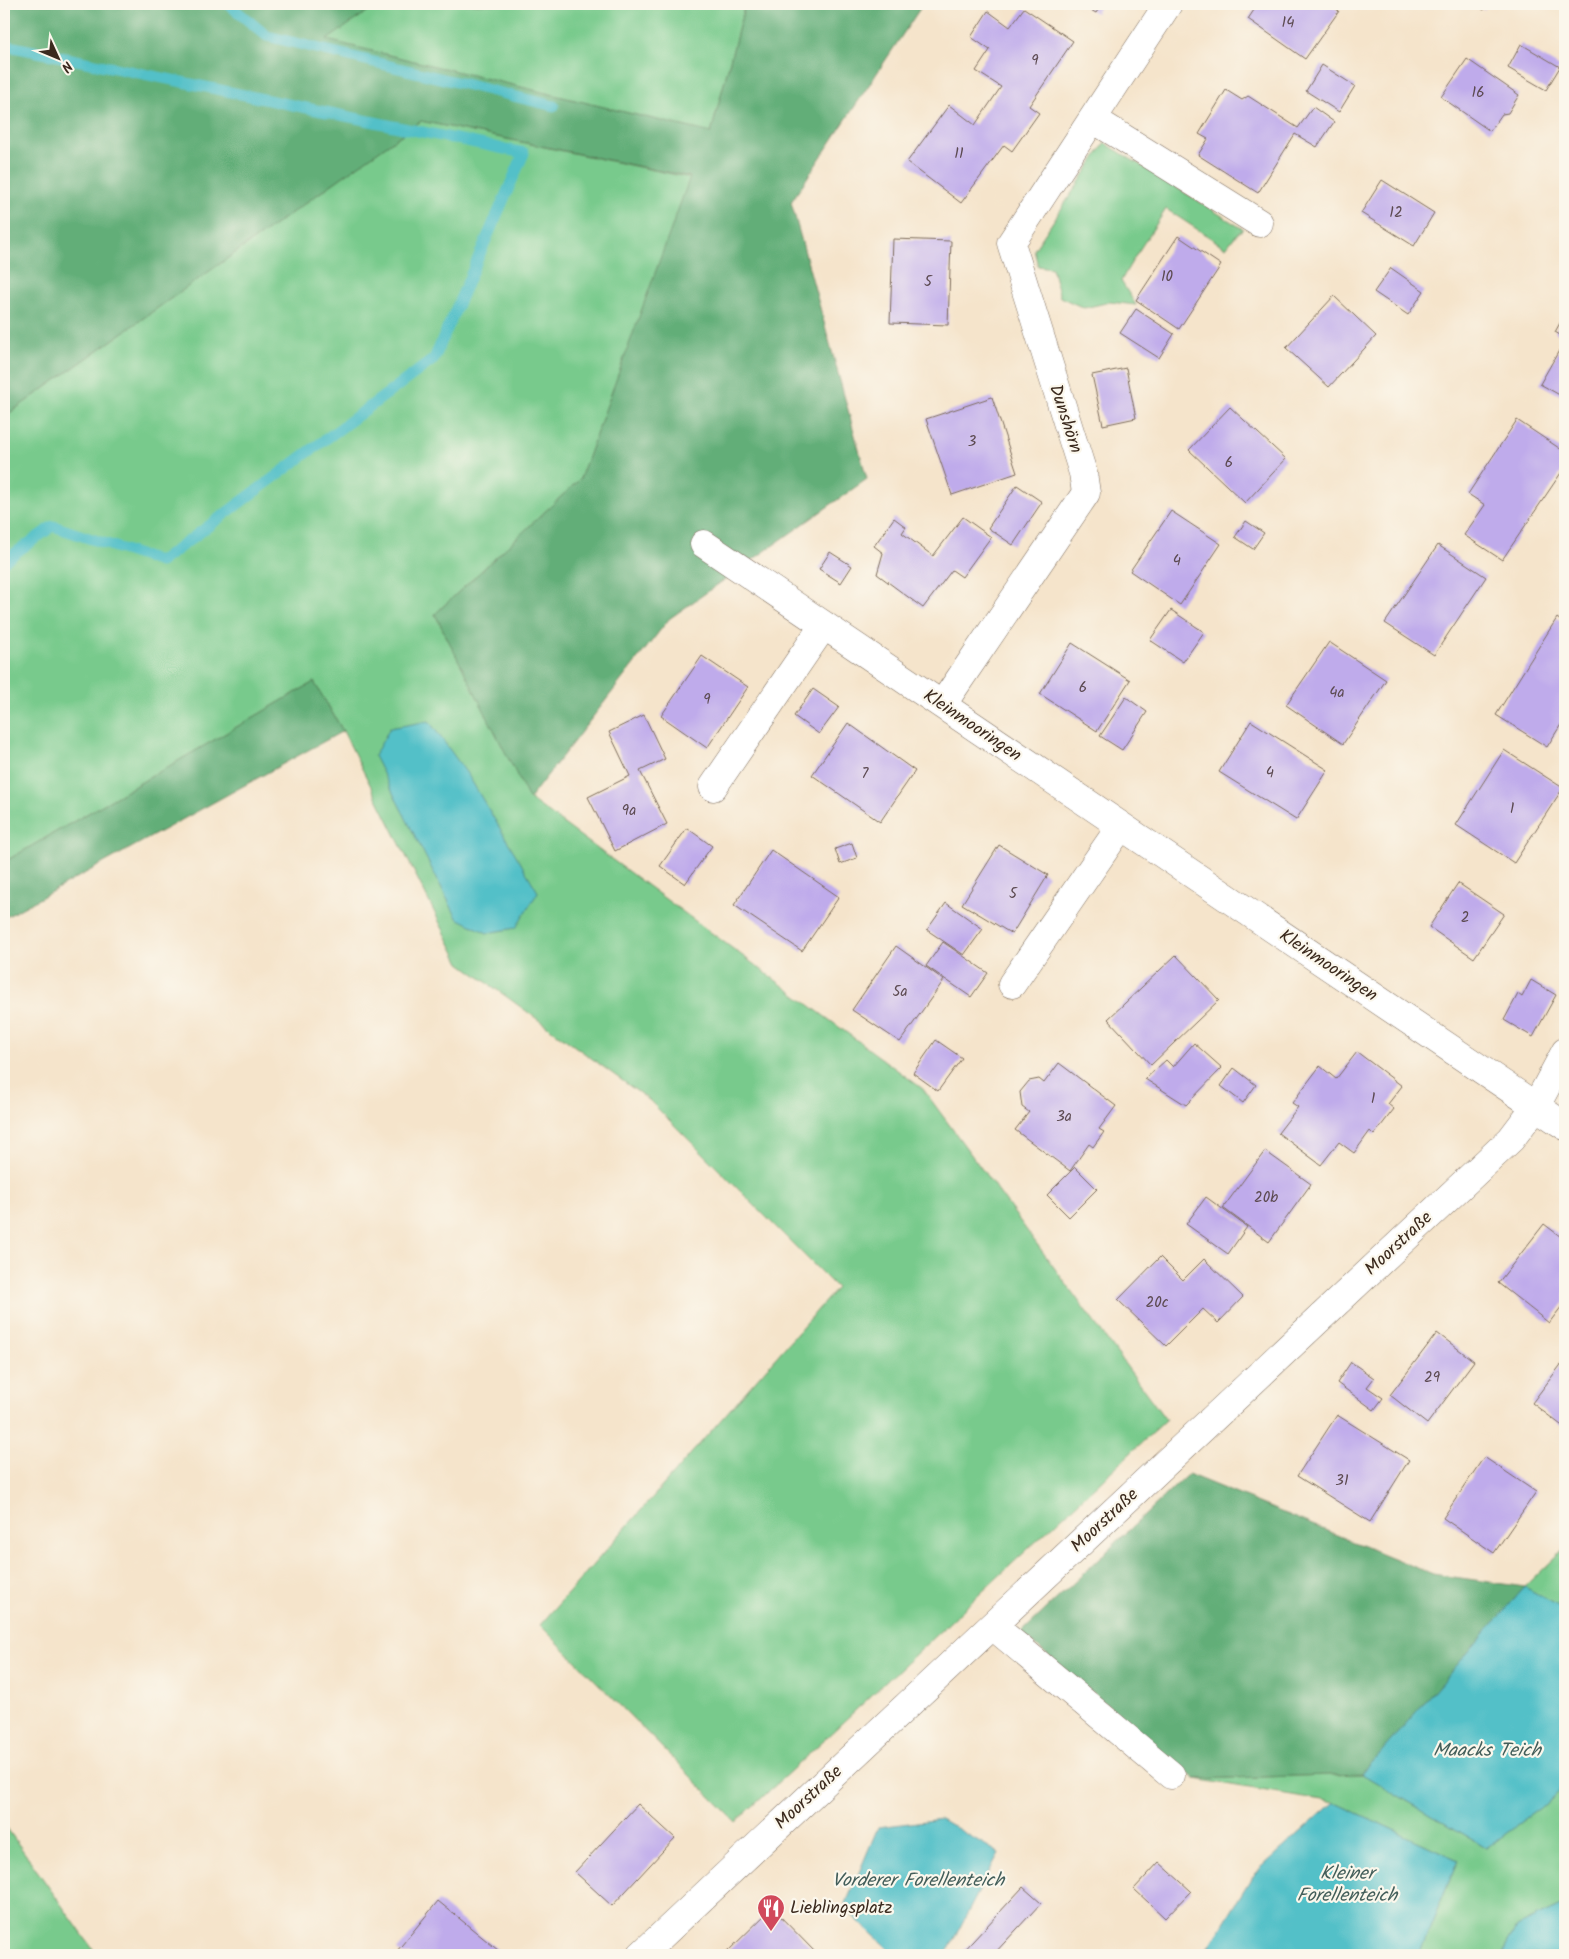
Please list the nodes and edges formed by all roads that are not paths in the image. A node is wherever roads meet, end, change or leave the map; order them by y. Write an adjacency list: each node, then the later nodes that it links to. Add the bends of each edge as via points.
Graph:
1 (1168, 4): 2 (street, Dunshörn)
2 (1092, 119): 3 (street); 6 (street, Dunshörn, via 1011,243 1083,473 1086,493)
3 (1259, 224)
4 (704, 544): 5 (street, Kleinmooringen)
5 (824, 625): 6 (street, Kleinmooringen); 7 (street)
6 (942, 705): 8 (street, Kleinmooringen)
7 (713, 787)
8 (1120, 826): 9 (street); 11 (street, Kleinmooringen)
9 (1012, 984)
10 (1565, 1052): 11 (street, Moorstraße)
11 (1536, 1106): 12 (street); 13 (street, Moorstraße, via 1511,1139)
12 (1565, 1126)
13 (994, 1626): 14 (street); 15 (street, Moorstraße)
14 (1172, 1774)
15 (642, 1955)

